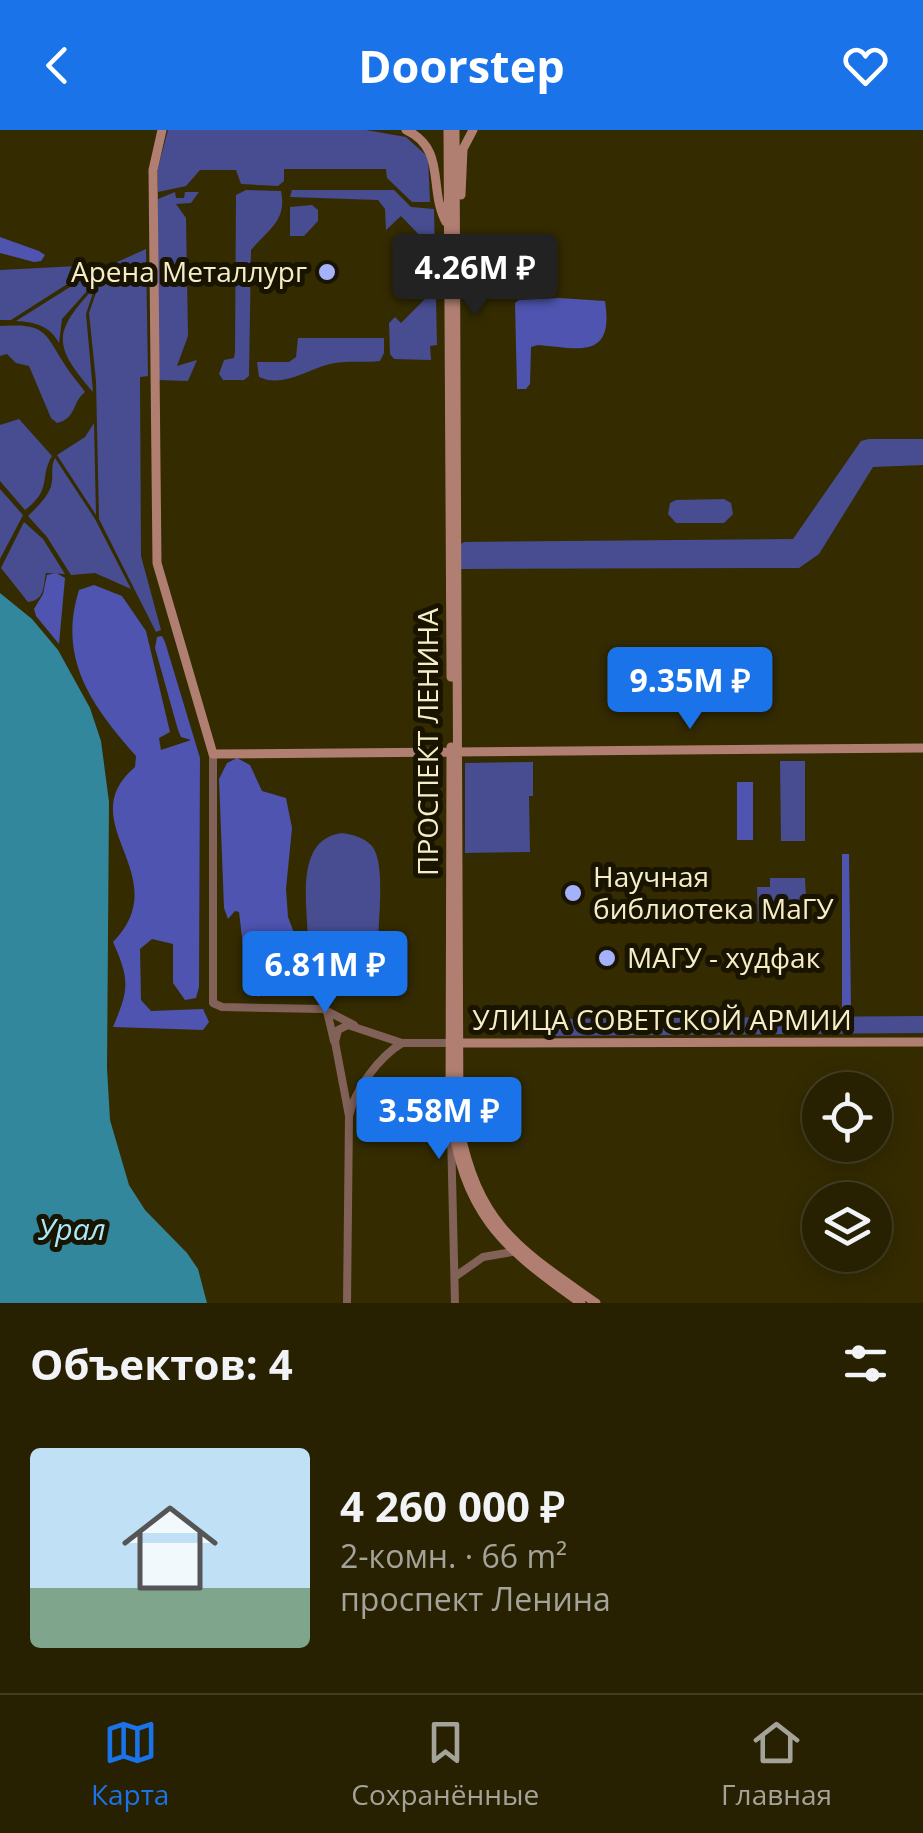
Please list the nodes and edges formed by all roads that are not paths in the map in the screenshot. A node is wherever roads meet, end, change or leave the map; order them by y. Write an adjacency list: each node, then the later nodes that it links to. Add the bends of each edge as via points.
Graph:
1 (162, 130): 8 (main road, via 152,170 156,563)
2 (406, 130): 5 (main road, via 432,153 439,209)
3 (451, 130): 5 (main road, ПРОСПЕКТ ЛЕНИНА)
4 (473, 130): 5 (main road, ПРОСПЕКТ ЛЕНИНА, via 463,149)
5 (452, 227): 7 (main road, ПРОСПЕКТ ЛЕНИНА)
6 (923, 748): 7 (main road)
7 (454, 751): 8 (main road); 15 (main road, ПРОСПЕКТ ЛЕНИНА)
8 (213, 754): 9 (street, via 214,1002)
9 (325, 1010): 10 (street); 12 (street)
10 (357, 1026): 11 (street); 12 (street, via 342,1026)
11 (380, 1038): 14 (street, УЛИЦА СОВЕТСКОЙ АРМИИ); 16 (street)
12 (335, 1042): 17 (street)
13 (923, 1042): 15 (main road, УЛИЦА СОВЕТСКОЙ АРМИИ)
14 (402, 1043): 15 (street, УЛИЦА СОВЕТСКОЙ АРМИИ); 16 (street)
15 (454, 1043): 19 (main road, ПРОСПЕКТ ЛЕНИНА); 26 (main road, ПРОСПЕКТ ЛЕНИНА, via 459,1127 483,1200 519,1248)
16 (386, 1053): 18 (street)
17 (342, 1080): 18 (street); 20 (street)
18 (362, 1088): 20 (street)
19 (450, 1110): 21 (main road, ПРОСПЕКТ ЛЕНИНА, via 470,1191); 22 (street)
20 (349, 1116): 23 (street)
21 (512, 1252): 22 (street, via 484,1256); 25 (main road, ПРОСПЕКТ ЛЕНИНА)
22 (456, 1276): 24 (street)
23 (347, 1303)
24 (455, 1303)
25 (581, 1303)
26 (596, 1303)

